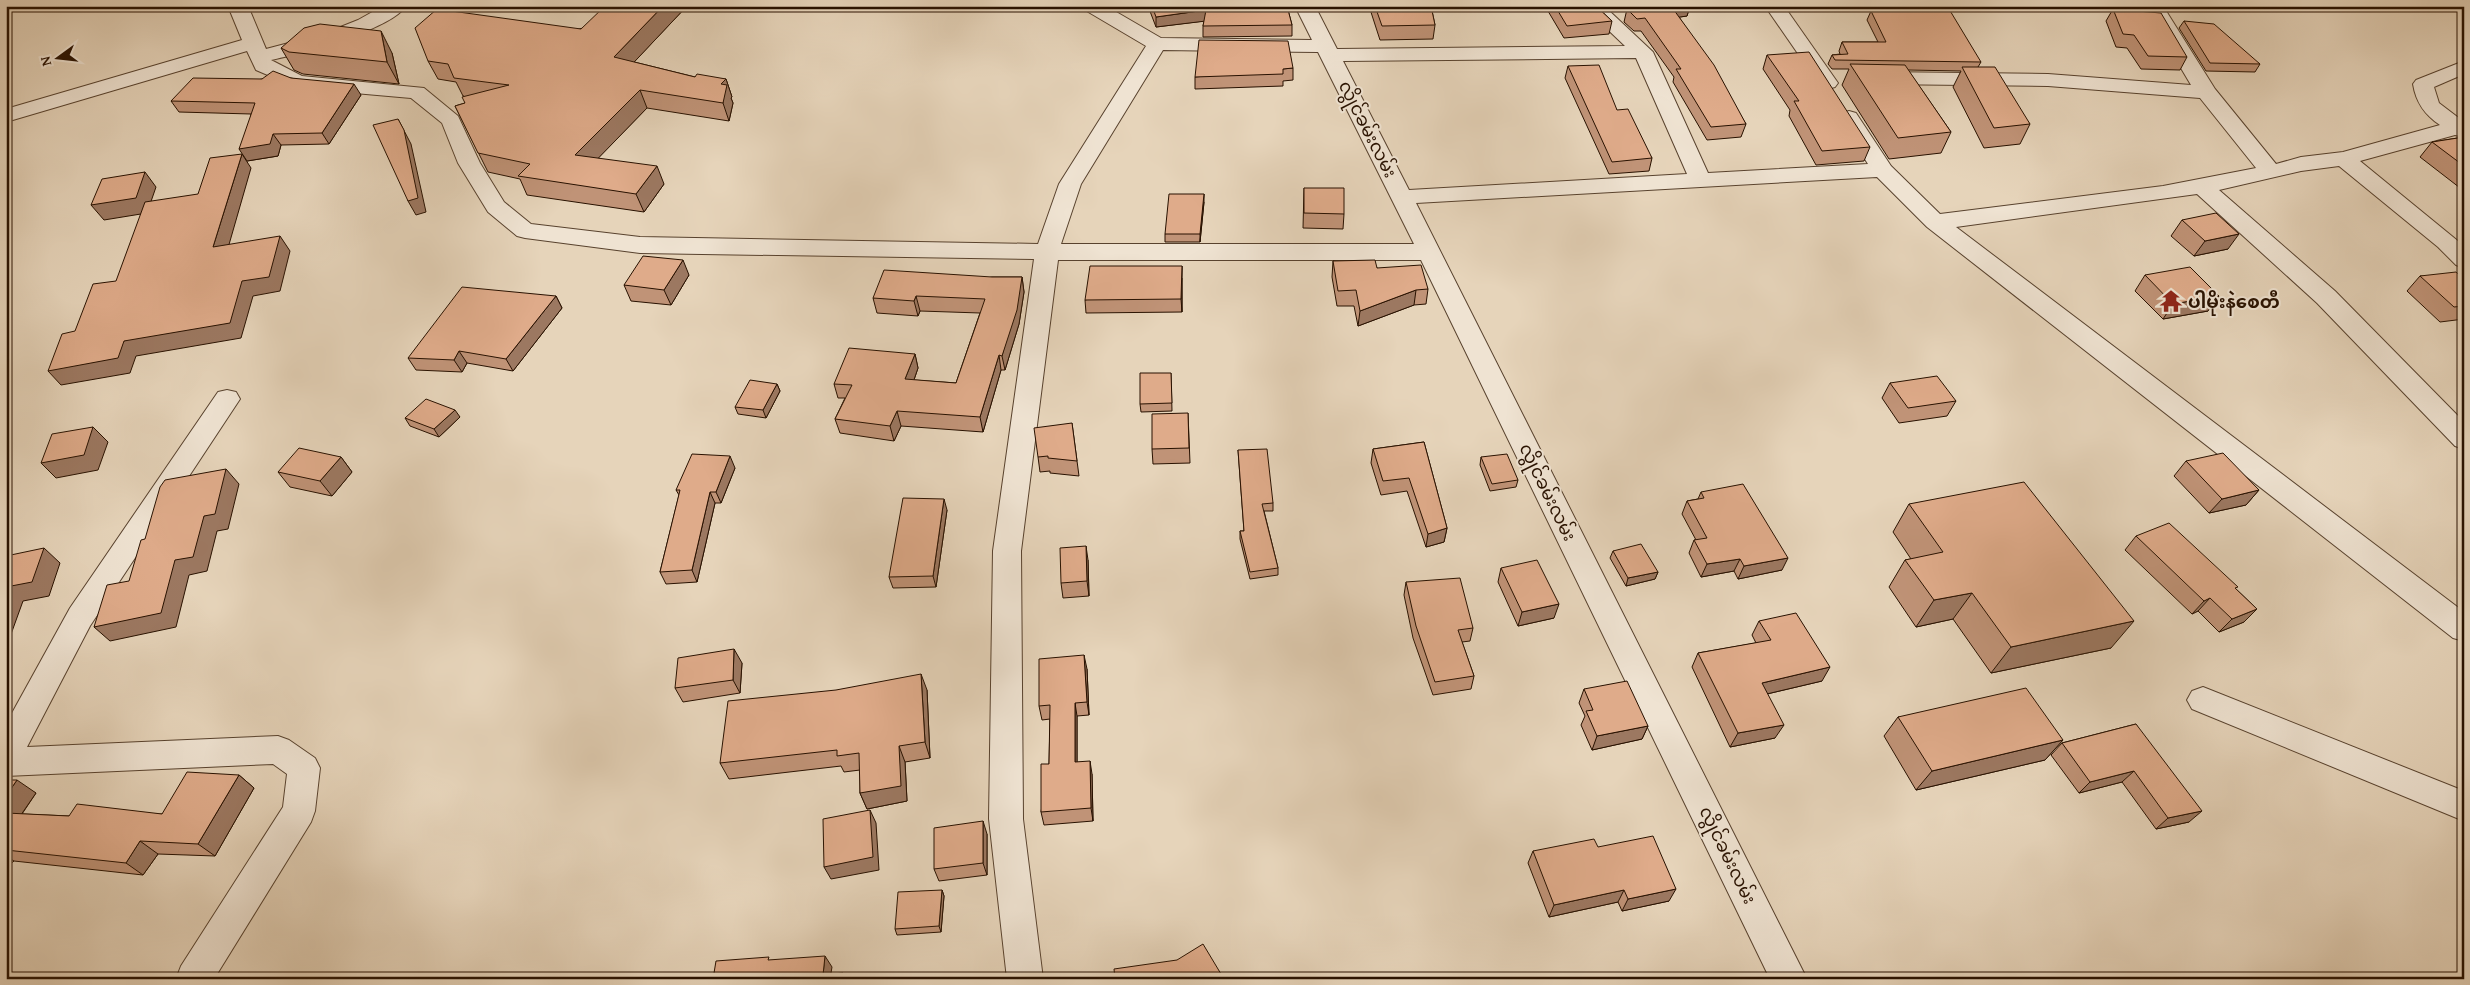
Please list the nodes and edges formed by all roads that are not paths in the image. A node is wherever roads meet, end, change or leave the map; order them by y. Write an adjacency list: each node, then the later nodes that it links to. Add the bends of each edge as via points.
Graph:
1 (238, 6): 9 (street)
2 (396, 6): 9 (street, via 384,15 306,47)
3 (1092, 6): 8 (street)
4 (1305, 6): 10 (street, လွိုင်ခမ်းလမ်း)
5 (1774, 6): 13 (street)
6 (2153, 6): 14 (street)
7 (1608, 12): 11 (street)
8 (1157, 44): 10 (street); 24 (street, via 1070,184)
9 (255, 50): 15 (street); 24 (street, via 263,66 298,82 417,92 451,120 469,163 496,207 525,232 640,245)
10 (1327, 51): 11 (street); 22 (street, လွိုင်ခမ်းလမ်း)
11 (1642, 52): 20 (street)
12 (2464, 67): 16 (street, via 2423,84 2424,97 2434,112)
13 (1841, 77): 14 (street, via 2048,80); 18 (street)
14 (2206, 92): 19 (street)
15 (6, 116)
16 (2461, 129): 17 (street)
17 (2344, 159): 19 (street); 26 (street)
18 (1883, 170): 20 (street); 23 (street)
19 (2270, 171): 21 (street)
20 (1700, 179): 22 (street)
21 (2201, 186): 23 (street); 28 (street, via 2326,297)
22 (1402, 197): 25 (street, လွိုင်ခမ်းလမ်း)
23 (1935, 222): 29 (street)
24 (1047, 252): 25 (street); 35 (street, via 1007,551 1006,819)
25 (1429, 252): 36 (street, လွိုင်ခမ်းလမ်း)
26 (2464, 260)
27 (226, 399): 31 (street, via 80,617)
28 (2464, 439)
29 (2464, 629)
30 (2203, 700): 33 (street)
31 (6, 755)
32 (6, 762): 34 (street, via 278,750 304,768 300,810)
33 (2464, 806)
34 (194, 979)
35 (1025, 979)
36 (1789, 979)

